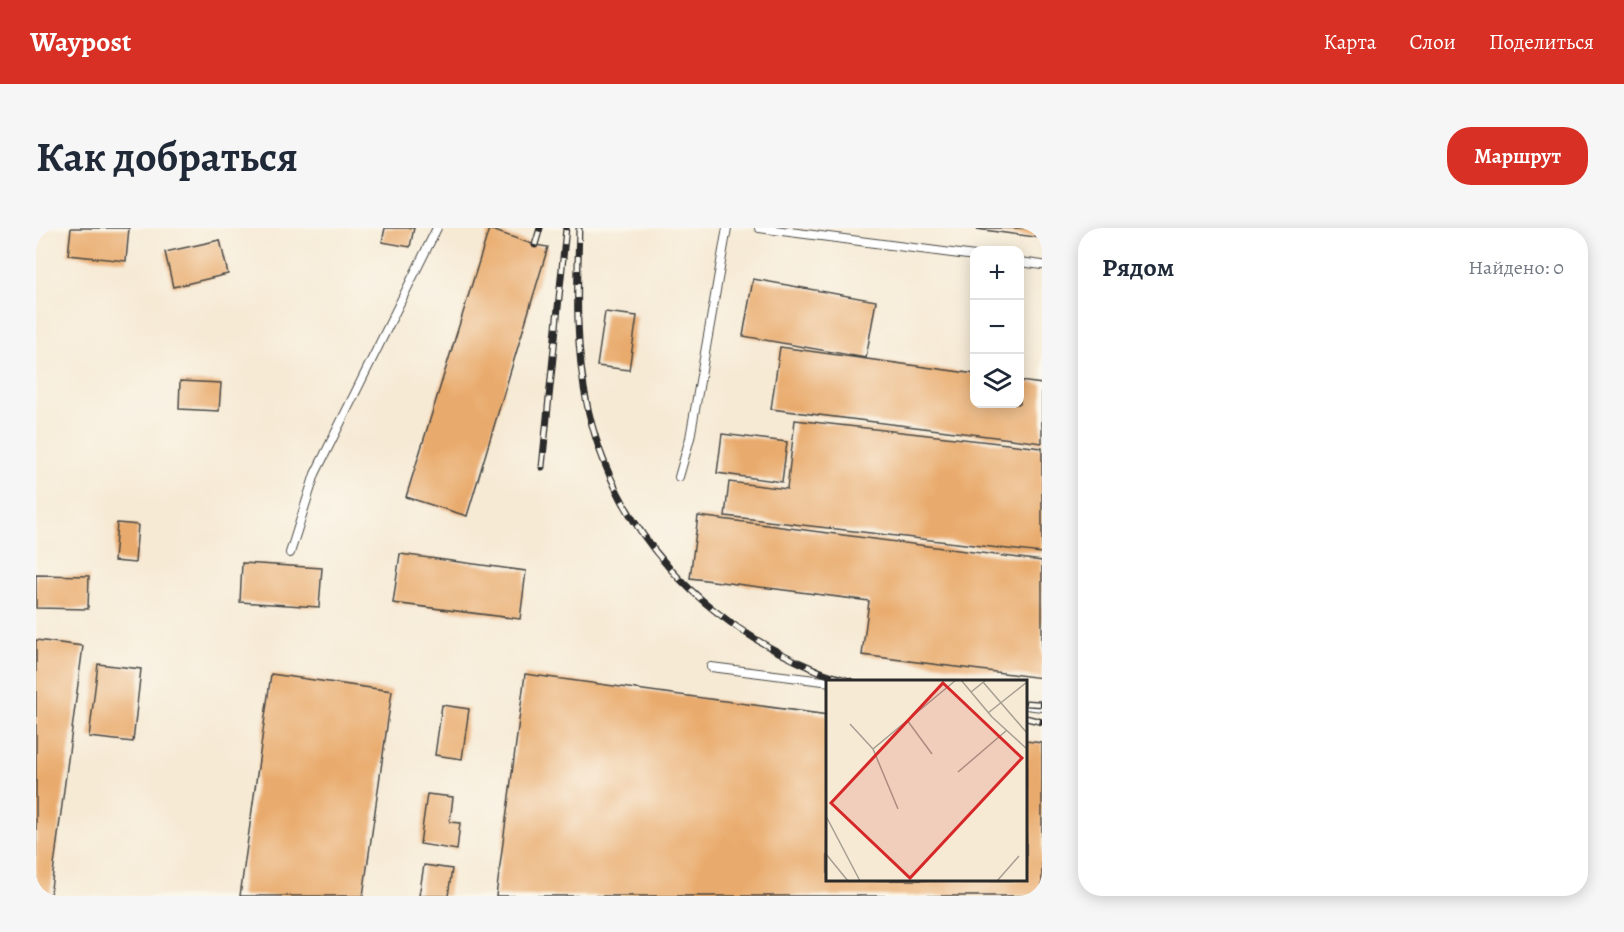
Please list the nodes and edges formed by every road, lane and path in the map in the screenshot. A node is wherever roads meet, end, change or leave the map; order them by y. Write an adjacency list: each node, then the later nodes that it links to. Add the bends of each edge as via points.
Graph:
1 (437, 228): 8 (lane, via 315,474)
2 (727, 228): 7 (lane, via 690,438)
3 (759, 228): 4 (lane)
4 (970, 255)
5 (1024, 263): 6 (lane)
6 (1042, 265)
7 (679, 477)
8 (290, 553)
9 (711, 667): 10 (lane)
10 (826, 680)
11 (1027, 705): 12 (lane)
12 (1042, 707)

